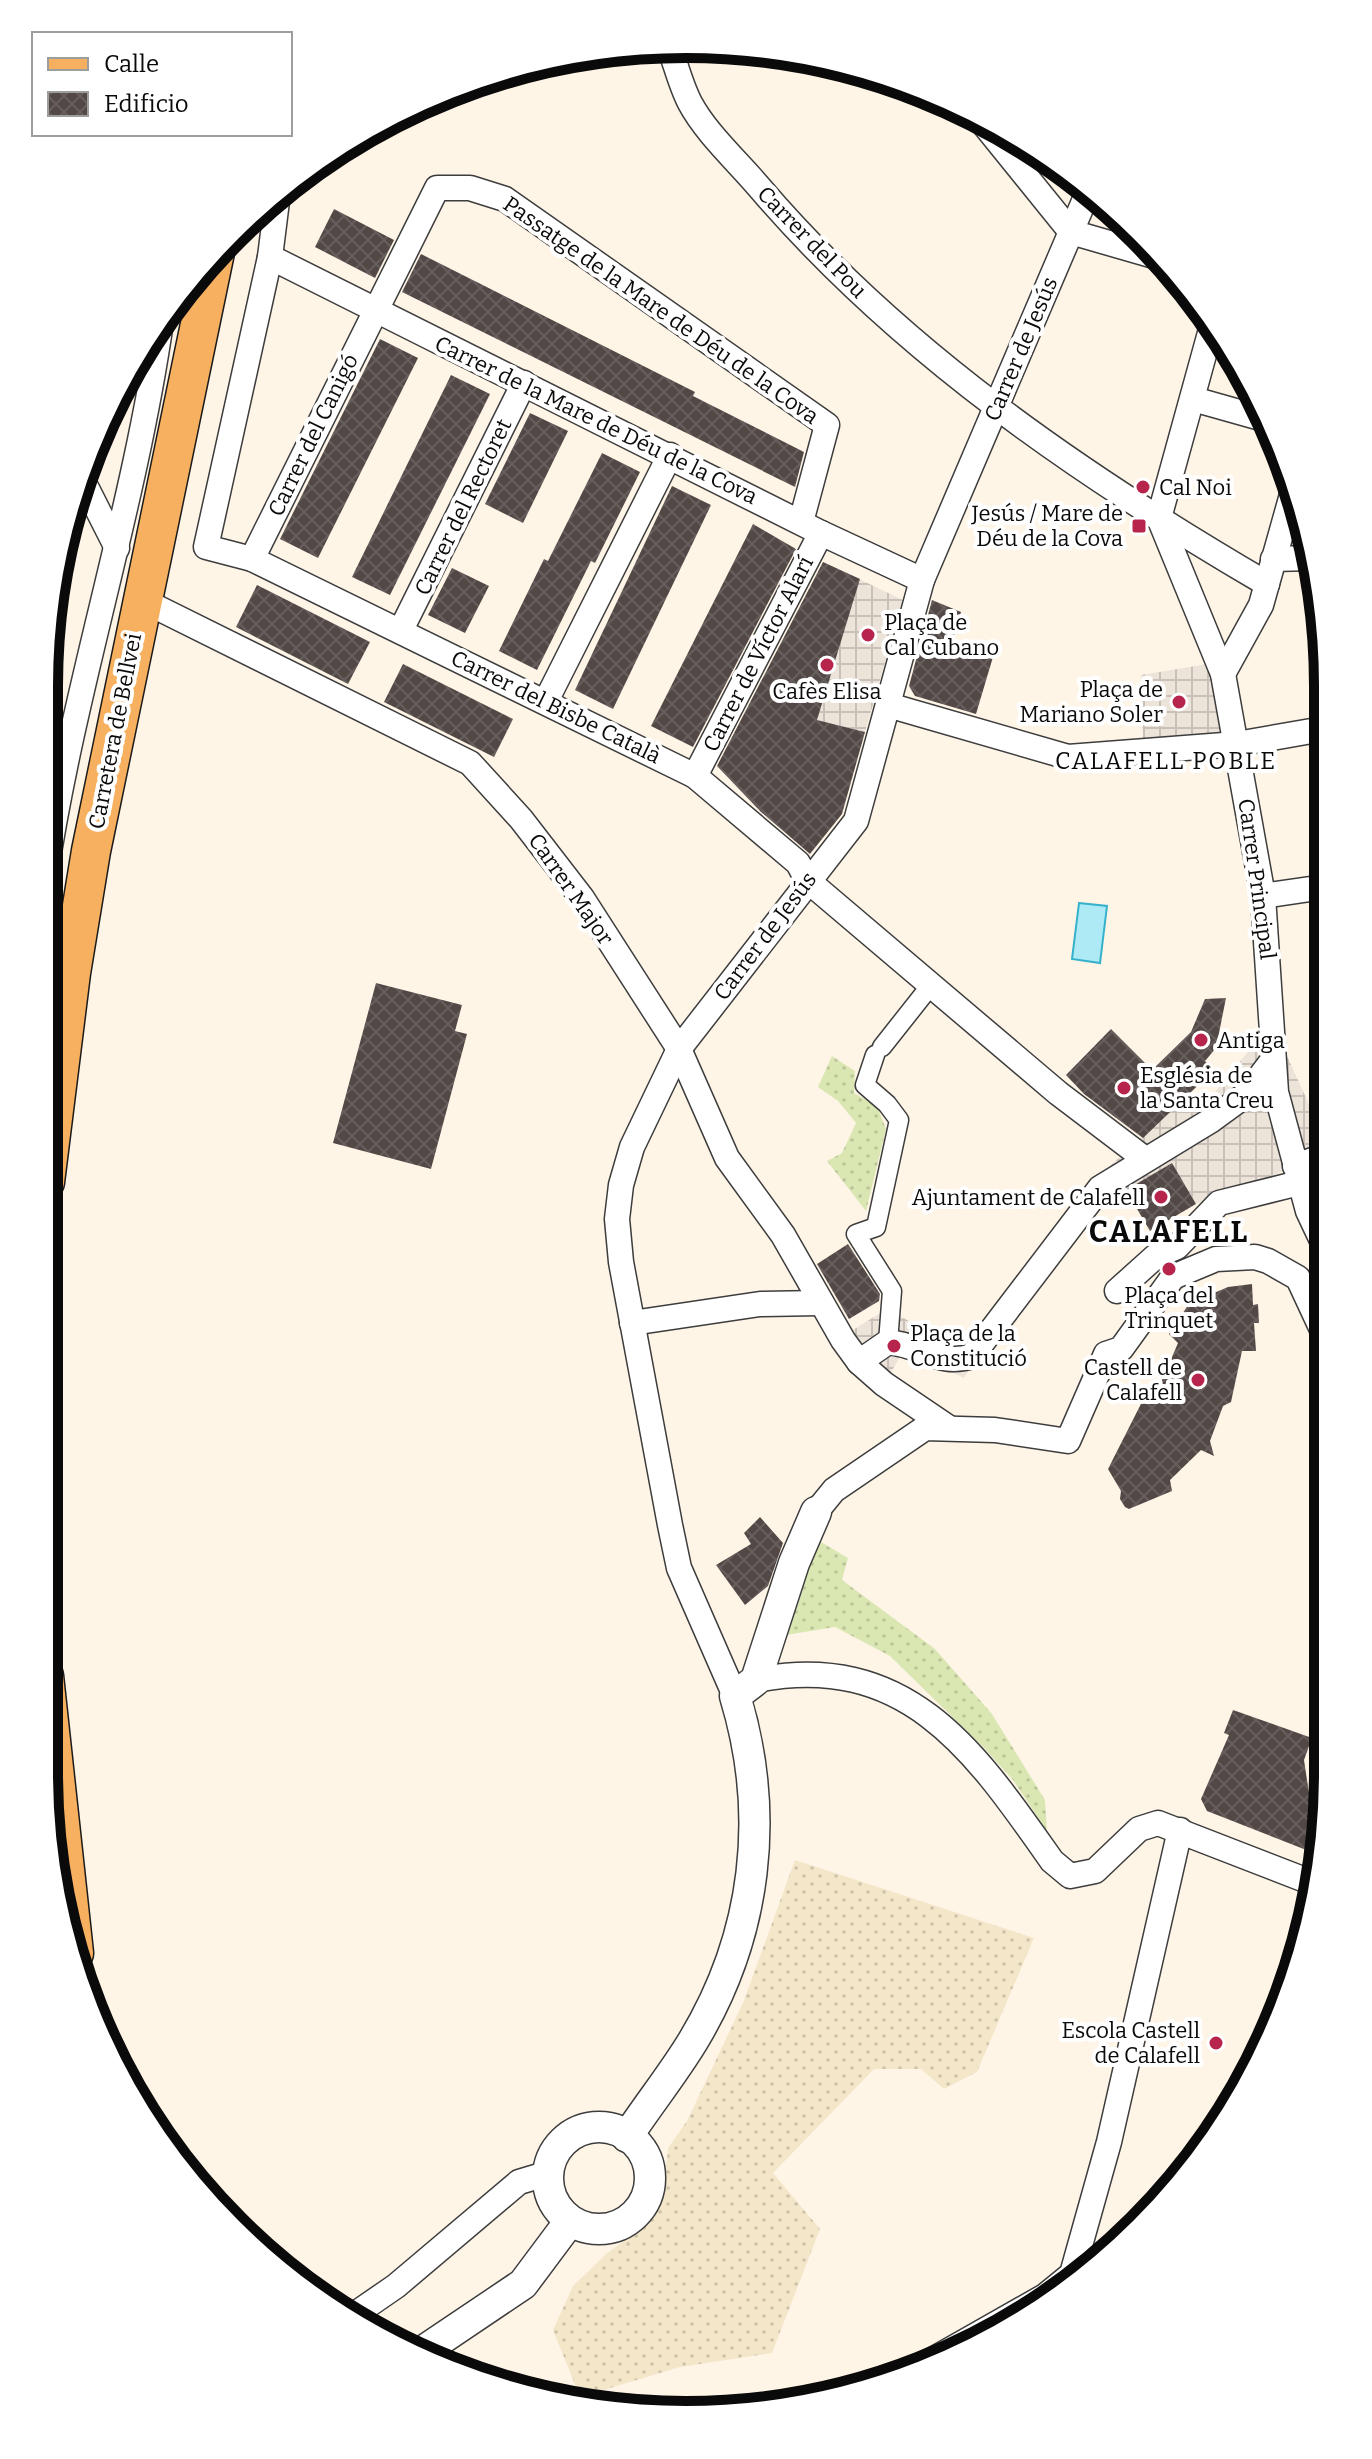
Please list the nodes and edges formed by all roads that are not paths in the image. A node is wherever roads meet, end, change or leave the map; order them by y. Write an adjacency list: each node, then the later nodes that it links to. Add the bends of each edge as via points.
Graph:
1 (673, 58): 14 (street, Carrer del Pou, via 690,104 779,210 904,334)
2 (997, 140): 5 (street)
3 (1084, 201): 5 (street, Carrer de Jesús)
4 (276, 211): 7 (street, Carrer del Bisbe Català)
5 (1071, 232): 6 (street); 14 (street, Carrer de Jesús)
6 (1139, 252)
7 (270, 257): 9 (street, Carrer de la Mare de Déu de la Cova); 23 (street, Carrer del Bisbe Català, via 206,547)
8 (207, 281): 27 (main road, Carretera de Bellvei)
9 (374, 311): 12 (street, Carrer de la Mare de Déu de la Cova); 20 (street, Passatge de la Mare de Déu de la Cova, via 437,188 470,188 505,199 827,425); 23 (street, Carrer del Canigó)
10 (1209, 338): 13 (street)
11 (157, 347): 21 (street)
12 (524, 383): 16 (street, Carrer de la Mare de Déu de la Cova); 28 (street, Carrer del Rectoret)
13 (1193, 399): 15 (street); 19 (street)
14 (996, 406): 19 (street, Carrer del Pou); 25 (street, Carrer de Jesús)
15 (1252, 416)
16 (670, 455): 20 (street, Carrer de la Mare de Déu de la Cova); 30 (street)
17 (89, 492): 21 (street)
18 (1288, 507): 24 (street)
19 (1159, 518): 26 (street, Carrer del Pou); 29 (street, Carrer Principal)
20 (811, 528): 25 (street, Carrer de la Mare de Déu de la Cova); 34 (street, Carrer de Víctor Alarí)
21 (117, 548): 35 (street)
22 (1301, 558): 24 (street)
23 (252, 559): 28 (street, Carrer del Bisbe Català)
24 (1273, 559): 26 (street)
25 (922, 580): 31 (street, Carrer de Jesús)
26 (1267, 584): 29 (street)
27 (142, 600): 40 (street, Carrer Major, via 470,763 582,898); 42 (main road, Carretera de Bellvei, via 78,927)
28 (401, 630): 30 (street, Carrer del Bisbe Català)
29 (1223, 674): 33 (street, Carrer Principal)
30 (546, 701): 34 (street, Carrer del Bisbe Català)
31 (888, 705): 33 (street, via 1068,757); 36 (street, Carrer de Jesús, via 856,821)
32 (1314, 731): 33 (street)
33 (1237, 744): 38 (street, Carrer Principal)
34 (695, 776): 36 (street, Carrer del Bisbe Català, via 798,863)
35 (58, 818)
36 (807, 880): 39 (street, Carrer del Bisbe Català); 40 (street, Carrer de Jesús)
37 (1314, 888): 38 (street)
38 (1263, 896): 41 (street, Carrer Principal)
39 (931, 985): 43 (street, Carrer del Bisbe Català); 53 (street, via 879,1051 865,1085 899,1120 876,1227 856,1234 892,1291)
40 (679, 1049): 50 (street, Carrer Major, via 727,1158 783,1235); 52 (street, Carrer de Jesús, via 632,1147 621,1185 617,1219)
41 (1272, 1061): 43 (street, via 1247,1094); 45 (street, Carrer Principal)
42 (58, 1082)
43 (1145, 1159): 53 (street, via 1100,1188 972,1356 954,1362 906,1343)
44 (1314, 1163): 45 (street)
45 (1297, 1174): 46 (street, Carrer Principal); 47 (street, via 1219,1203 1177,1247)
46 (1314, 1224)
47 (1156, 1256): 48 (street); 49 (street)
48 (1173, 1277): 51 (street, via 1216,1259 1255,1257 1298,1278); 55 (street, via 1121,1349 1106,1354 1072,1436 1063,1443 1013,1432)
49 (1117, 1291)
50 (820, 1303): 52 (street, via 760,1304); 54 (street, Carrer Major)
51 (1314, 1312)
52 (632, 1323): 57 (street, Carrer de Jesús, via 679,1568)
53 (888, 1342): 54 (street)
54 (859, 1362): 55 (street)
55 (949, 1428): 56 (street, via 925,1428 834,1490)
56 (816, 1512): 57 (street)
57 (745, 1688): 59 (street, via 781,1675 877,1684 921,1708 971,1751 1052,1861 1070,1876 1095,1871 1139,1829 1158,1823); 62 (street, via 756,1845 736,1952 692,2044)
58 (59, 1819): 60 (main road)
59 (1180, 1830): 61 (street); 65 (street, via 1109,2142)
60 (64, 1861)
61 (1305, 1880)
62 (627, 2137): 63 (street, via 596,2127 574,2133 559,2146); 64 (street, via 644,2154 650,2170 648,2193 639,2210 607,2229)
63 (549, 2173): 64 (street, via 554,2202); 66 (street, via 519,2182)
64 (570, 2221): 67 (street, via 523,2284)
65 (1074, 2266)
66 (361, 2310)
67 (431, 2346)

